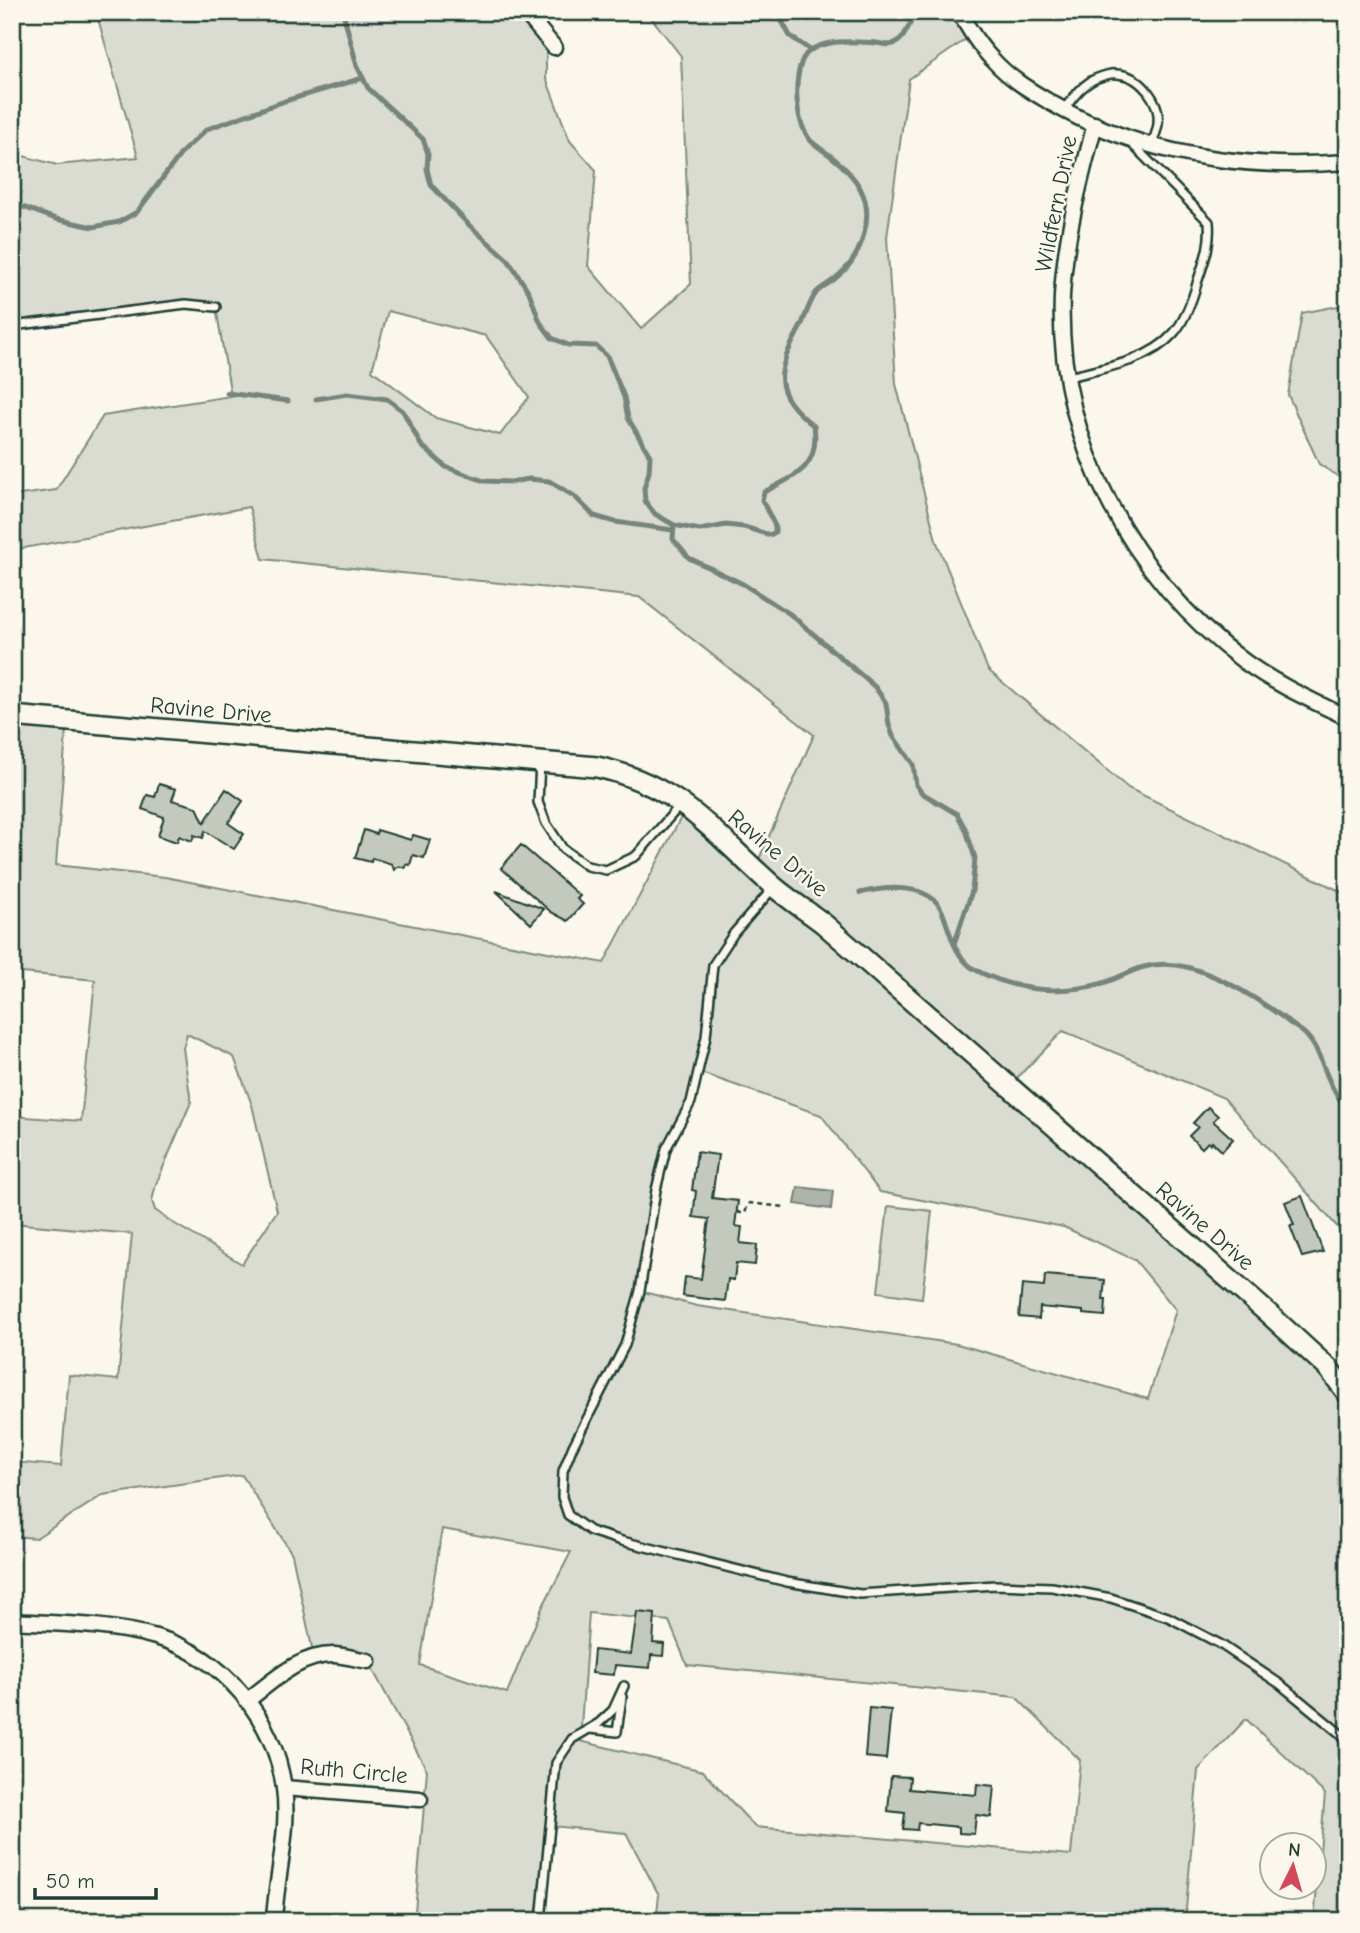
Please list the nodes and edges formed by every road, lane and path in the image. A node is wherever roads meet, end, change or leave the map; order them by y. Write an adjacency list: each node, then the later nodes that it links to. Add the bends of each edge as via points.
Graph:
1 (525, 12): 3 (street)
2 (959, 12): 4 (street, via 999,66)
3 (554, 47)
4 (1064, 110): 5 (street); 7 (lane, via 1095,79 1116,74 1138,81 1157,110)
5 (1095, 124): 6 (street); 11 (street, Wildfern Drive, via 1066,249 1062,298)
6 (1125, 137): 7 (street); 11 (lane, via 1209,222 1211,239 1192,299 1174,333 1134,360)
7 (1152, 145): 8 (street, via 1255,164)
8 (1348, 162)
9 (216, 307): 10 (lane, via 186,304)
10 (12, 326)
11 (1069, 377): 13 (street, Wildfern Drive, via 1086,449 1107,500 1157,578 1191,615 1246,662 1298,695)
12 (12, 716): 14 (street, Ravine Drive)
13 (1348, 718)
14 (540, 762): 15 (street, Ravine Drive, via 615,771 647,782); 15 (lane, via 538,802 546,823 563,849 587,866 606,870 636,856)
15 (682, 803): 16 (street, Ravine Drive)
16 (774, 887): 19 (street, Ravine Drive, via 824,923 1259,1306 1328,1368); 24 (lane, via 713,965 706,1037 691,1102 666,1149 640,1291 625,1345 563,1471 562,1497 568,1515 590,1531 622,1541 787,1582 860,1594 995,1585 1052,1587 1111,1598 1168,1617 1220,1644 1280,1684)
17 (785, 1207): 18 (path, via 748,1203 745,1214)
18 (737, 1212)
19 (1348, 1394)
20 (12, 1621): 22 (street, via 155,1637 203,1659)
21 (368, 1661): 22 (street, via 336,1655 314,1657 286,1671)
22 (248, 1700): 25 (street, via 271,1741)
23 (589, 1728): 23 (lane, via 613,1710 624,1686 617,1732); 28 (lane, via 572,1739 556,1763)
24 (1348, 1740)
25 (284, 1788): 26 (street, Ruth Circle); 27 (street)
26 (420, 1799)
27 (274, 1921)
28 (541, 1921)

